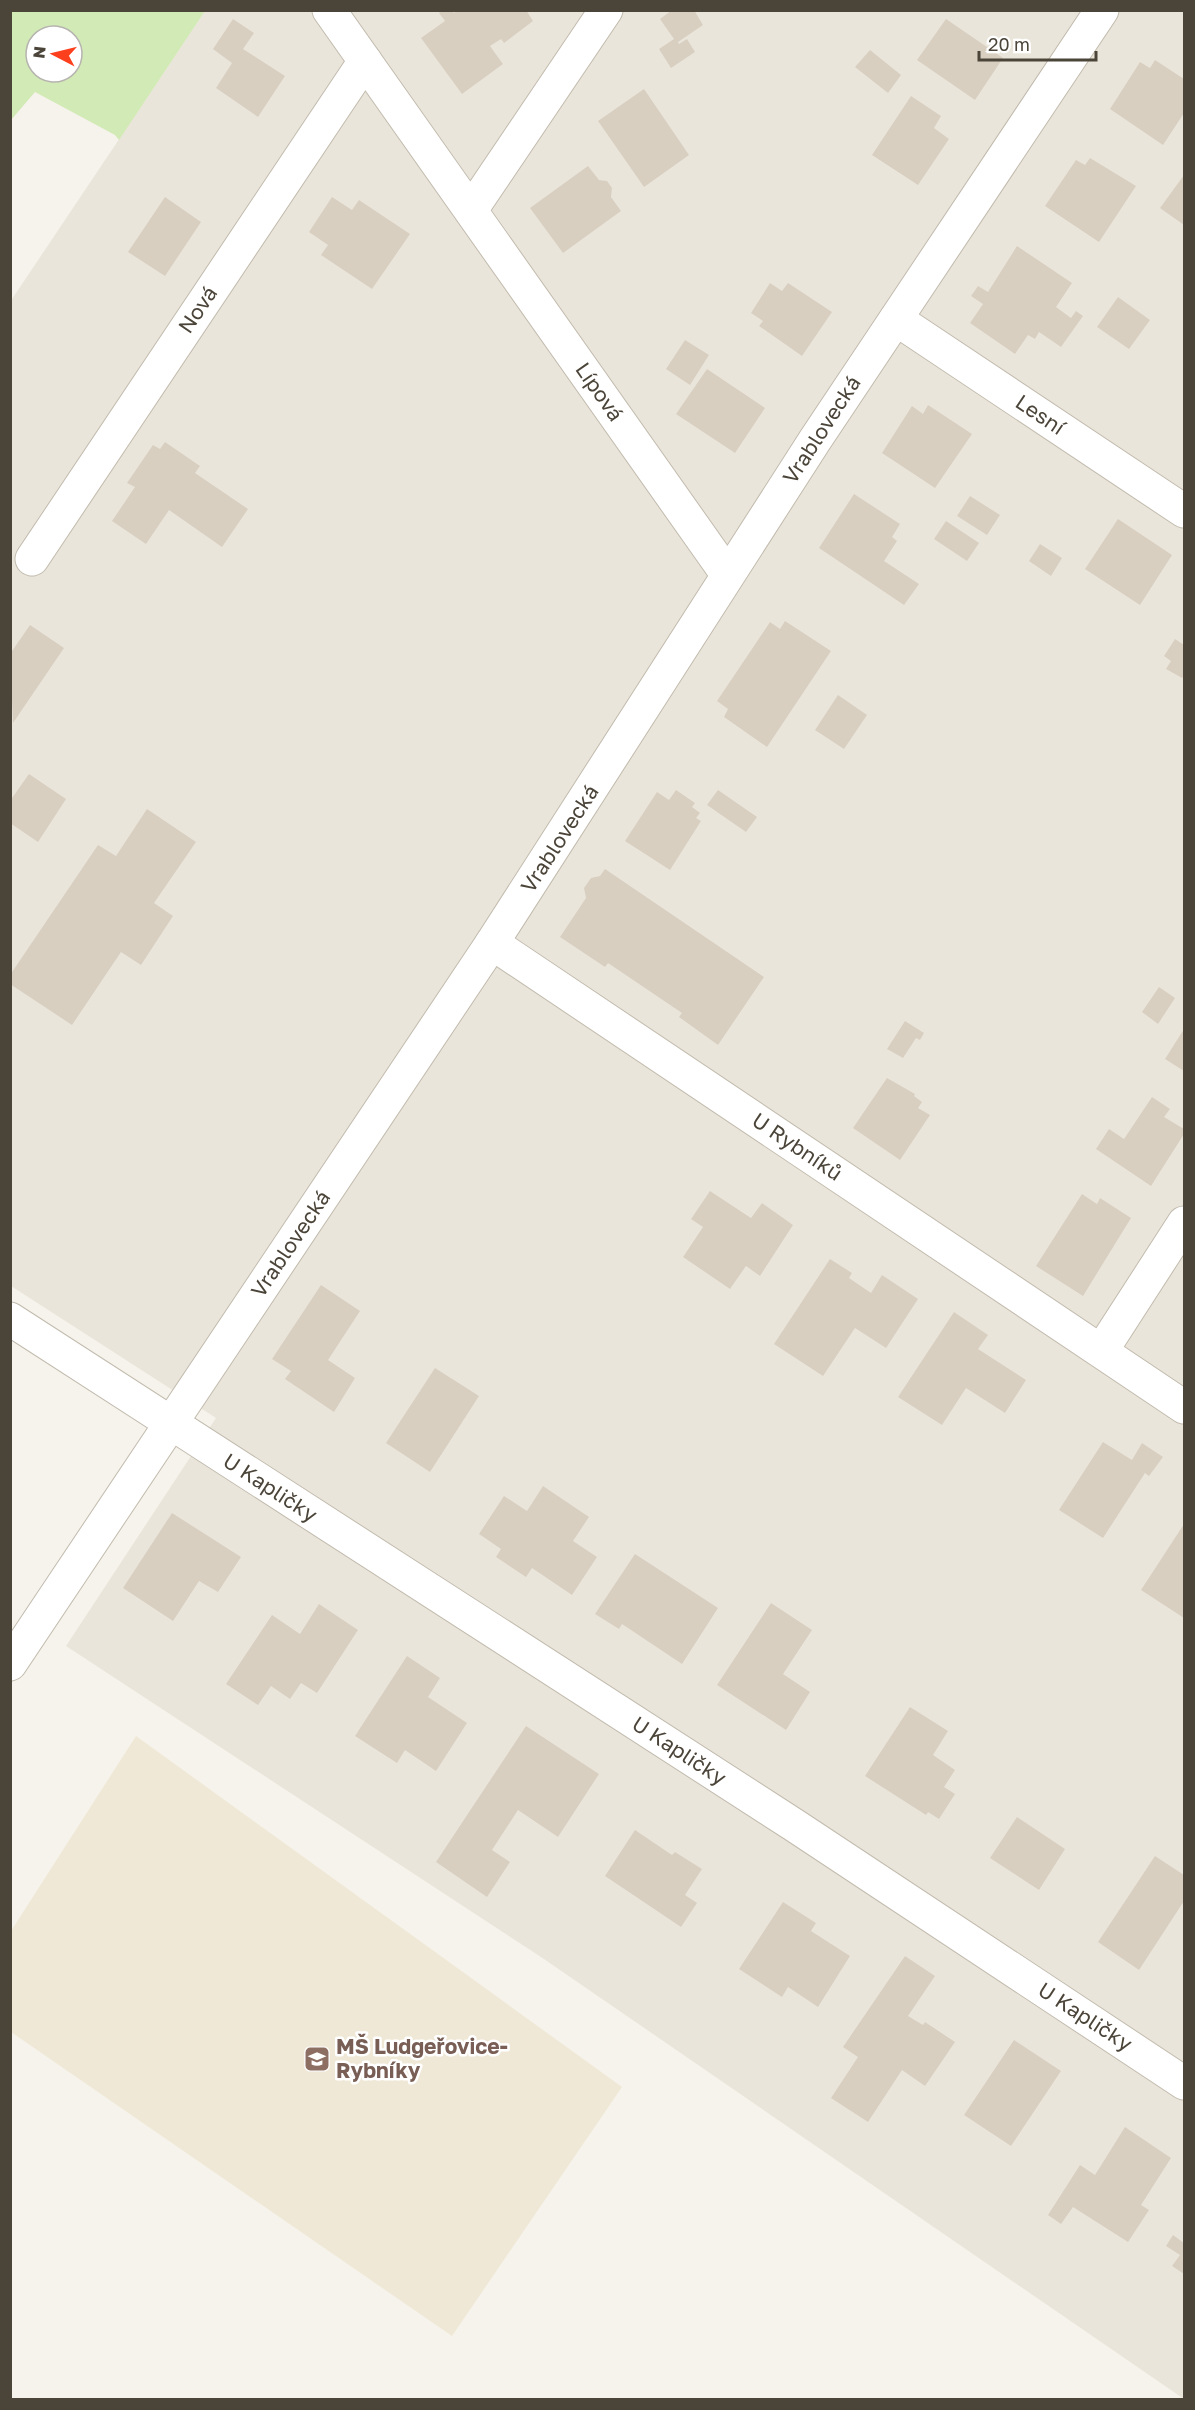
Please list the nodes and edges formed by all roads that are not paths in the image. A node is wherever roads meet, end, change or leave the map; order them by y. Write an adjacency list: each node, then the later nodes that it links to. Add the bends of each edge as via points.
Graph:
1 (329, 10): 4 (street, Lípová)
2 (606, 10): 5 (street)
3 (1102, 10): 6 (street, Vrablovecká)
4 (364, 61): 5 (street, Lípová); 8 (street, Nová)
5 (471, 210): 9 (street, Lípová)
6 (896, 319): 7 (street, Lesní); 9 (street, Vrablovecká)
7 (1185, 511)
8 (32, 559)
9 (727, 574): 10 (street, Vrablovecká)
10 (492, 944): 13 (street, U Rybníků); 15 (street, Vrablovecká)
11 (1185, 1223): 13 (street)
12 (10, 1319): 15 (street, U Kapličky)
13 (1102, 1350): 14 (street, U Rybníků)
14 (1185, 1407)
15 (170, 1423): 16 (street, Vrablovecká); 17 (street, U Kapličky, via 783,1818)
16 (10, 1664)
17 (1185, 2083)

